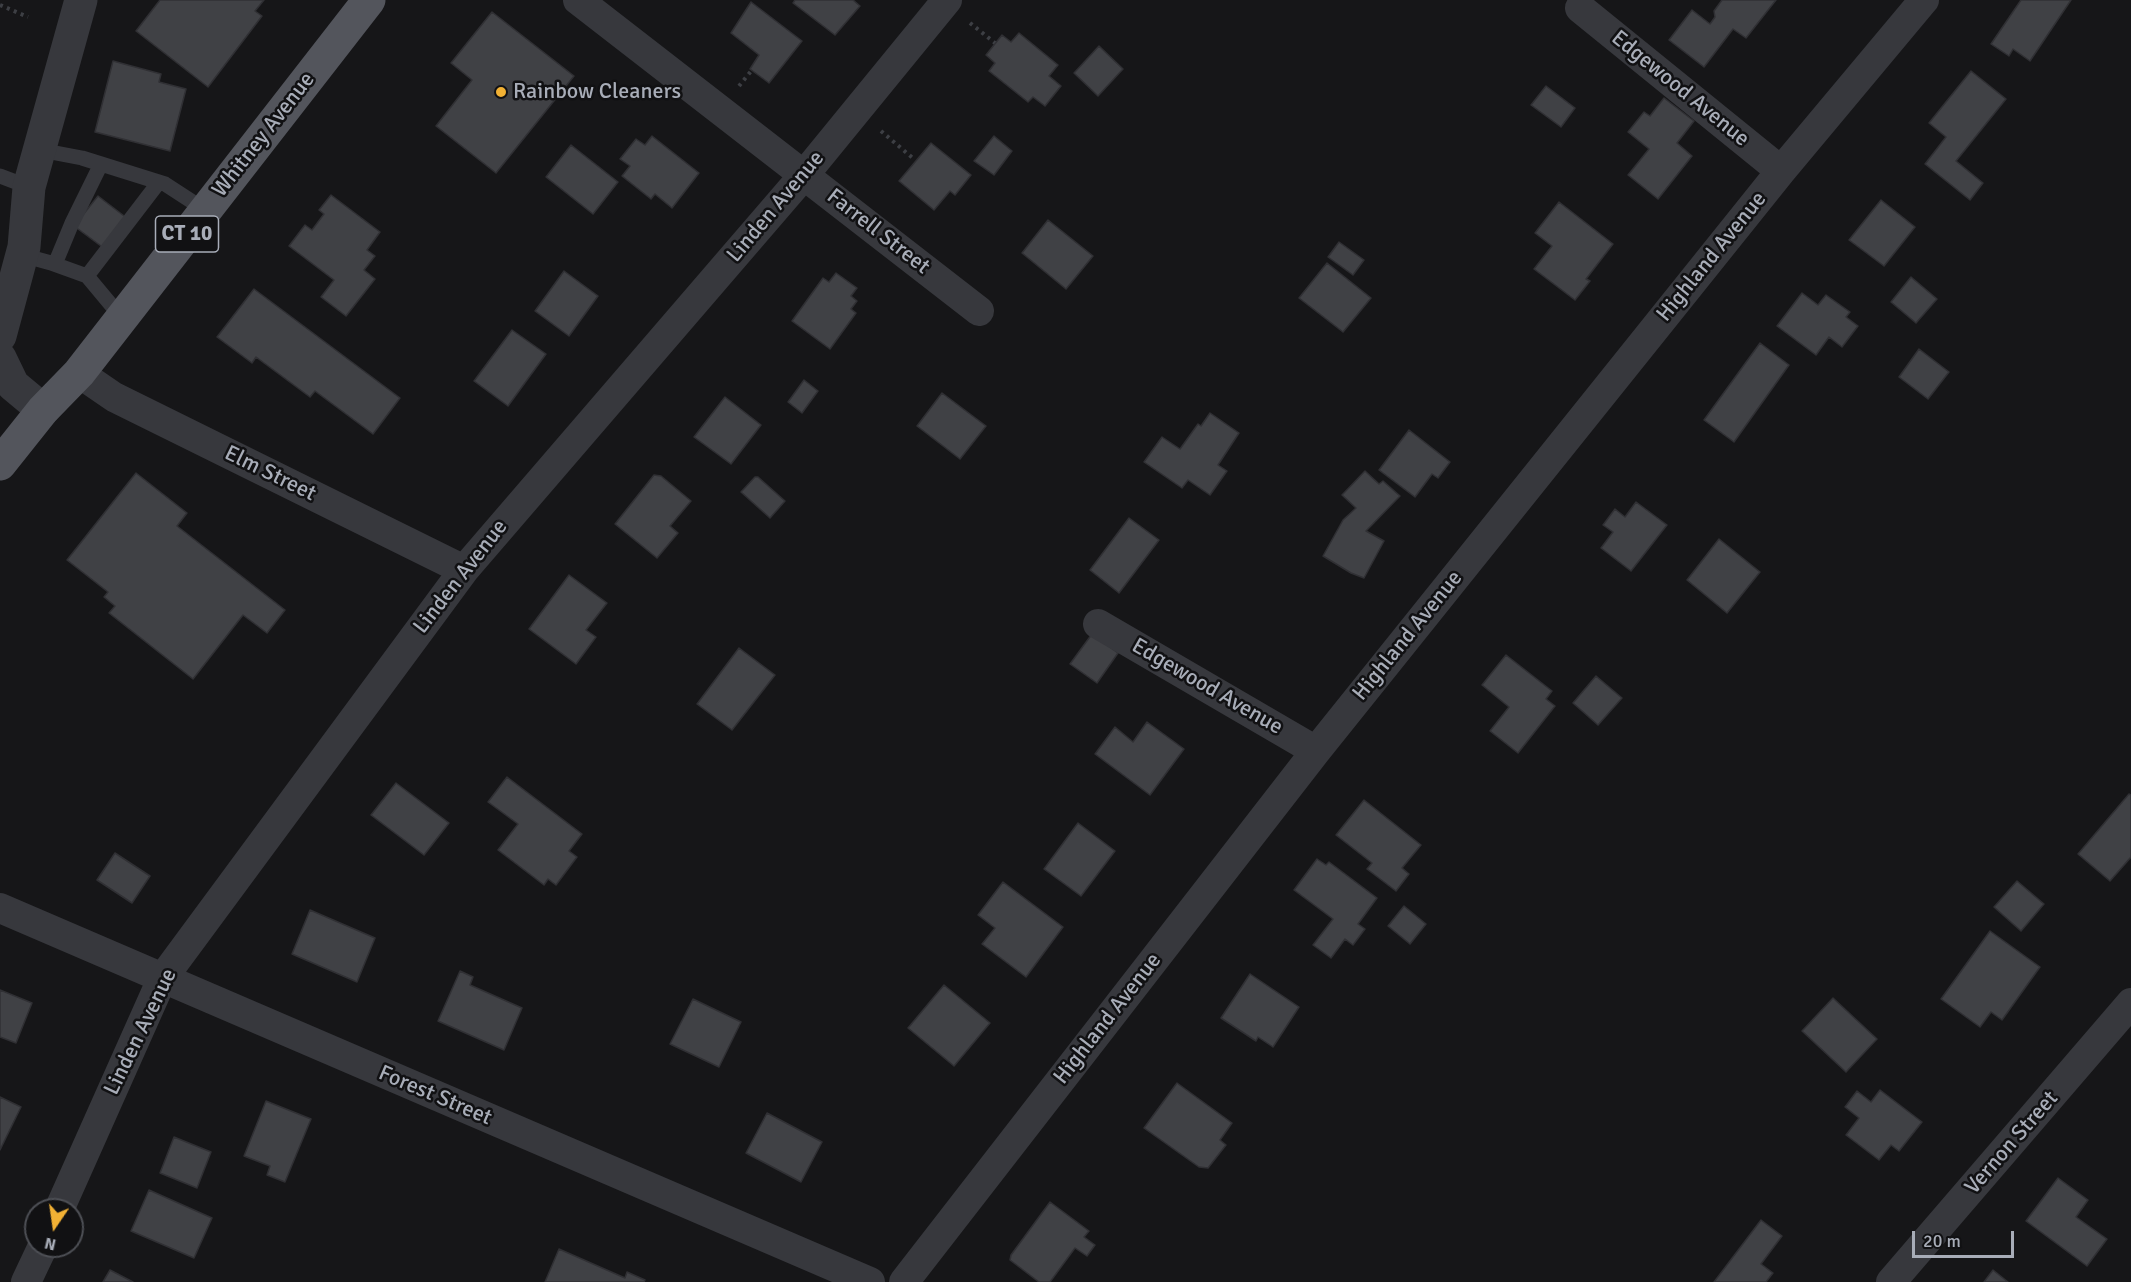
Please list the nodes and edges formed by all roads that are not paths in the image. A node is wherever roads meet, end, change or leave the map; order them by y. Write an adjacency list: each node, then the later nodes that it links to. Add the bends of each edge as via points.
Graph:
1 (81, 0): 7 (street)
2 (369, 0): 13 (main road, Whitney Avenue / CT 10)
3 (578, 0): 10 (street, Farrell Street)
4 (946, 0): 10 (street, Linden Avenue)
5 (1924, 0): 9 (street, Highland Avenue)
6 (1580, 8): 9 (street, Edgewood Avenue)
7 (40, 150): 8 (lane); 11 (street)
8 (100, 164): 12 (lane); 15 (lane)
9 (1781, 171): 26 (street, Highland Avenue)
10 (804, 174): 17 (street, Farrell Street); 24 (street, Linden Avenue)
11 (15, 182): 14 (street)
12 (159, 182): 13 (lane); 16 (lane)
13 (205, 210): 18 (main road, Whitney Avenue / CT 10)
14 (11, 247): 15 (lane); 19 (street)
15 (55, 264): 16 (lane)
16 (87, 276): 18 (lane)
17 (979, 311)
18 (122, 318): 21 (main road, Whitney Avenue / CT 10)
19 (0, 336)
20 (0, 358): 22 (street, via 14,385)
21 (79, 373): 22 (main road, Whitney Avenue / CT 10); 24 (street, Elm Street, via 114,397)
22 (43, 410): 23 (main road, Whitney Avenue / CT 10)
23 (0, 464)
24 (464, 570): 28 (street, Linden Avenue)
25 (1098, 624): 26 (street, Edgewood Avenue)
26 (1316, 751): 34 (street, Highland Avenue)
27 (0, 908): 28 (street, Forest Street)
28 (162, 979): 30 (street, Linden Avenue); 33 (street, Forest Street)
29 (2126, 1022): 35 (street, Vernon Street)
30 (64, 1198)
31 (37, 1258): 32 (street)
32 (26, 1282)
33 (870, 1282)
34 (904, 1282)
35 (1892, 1282)

